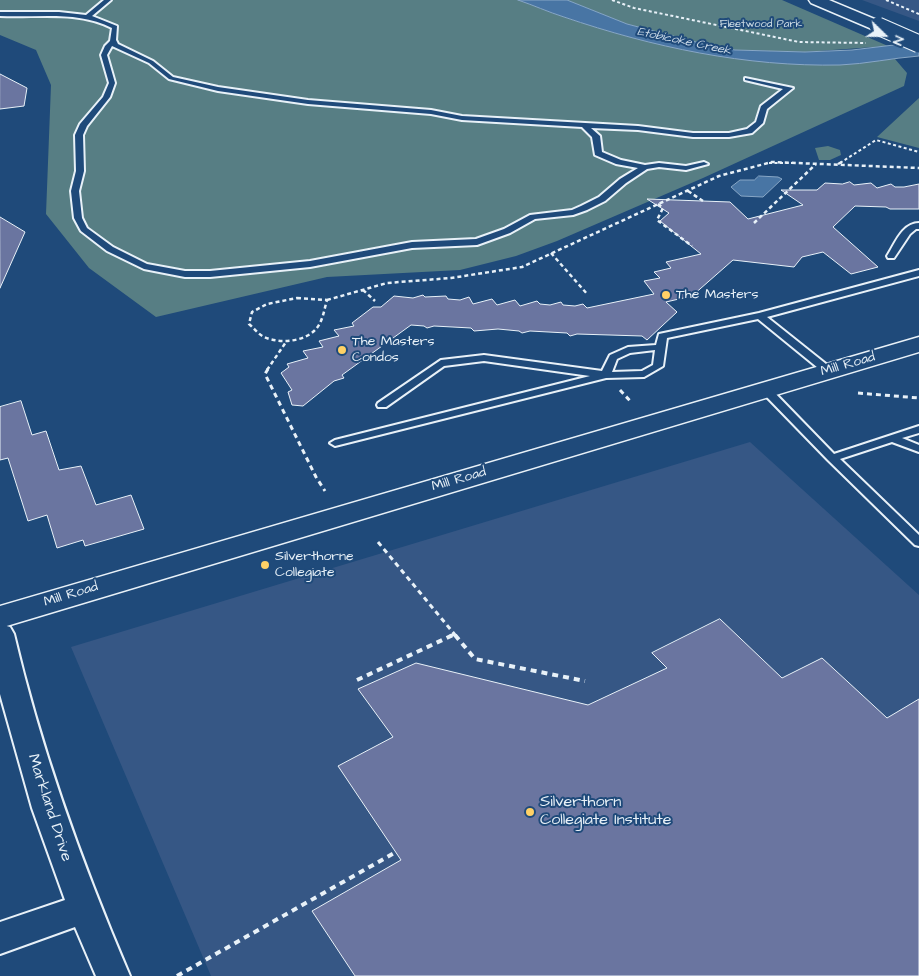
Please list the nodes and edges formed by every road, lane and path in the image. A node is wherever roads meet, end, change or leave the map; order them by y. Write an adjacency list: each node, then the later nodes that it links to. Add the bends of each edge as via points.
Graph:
1 (108, 0): 7 (lane)
2 (612, 0): 9 (path, via 634,8 799,42)
3 (816, 0): 10 (street, bridge)
4 (886, 0): 6 (path)
5 (0, 14): 7 (lane)
6 (919, 14)
7 (88, 16): 8 (lane, via 115,27)
8 (113, 42): 12 (lane, via 151,62 172,78 203,87 308,102 431,112 449,117); 17 (lane, via 104,51 112,84 79,135 80,171 74,191 76,206 84,228 110,249 144,266 185,274 210,274 326,262 412,245 477,242 533,217 584,208)
9 (871, 43)
10 (919, 44)
11 (747, 79): 12 (lane, via 789,88 764,108 759,123 749,130 729,135 693,135)
12 (585, 126): 17 (lane, via 596,136 598,153 619,162)
13 (919, 152): 16 (path, via 876,140)
14 (817, 163): 16 (path); 19 (path, via 772,162 748,167); 22 (path)
15 (704, 164): 17 (lane, via 686,168)
16 (837, 164): 18 (path)
17 (646, 167)
18 (919, 168)
19 (688, 191): 20 (path); 21 (path)
20 (703, 201)
21 (658, 204): 24 (path, via 663,208 657,220 666,231 674,232); 25 (path)
22 (754, 223)
23 (919, 226): 26 (lane, via 905,232 902,243)
24 (692, 246)
25 (551, 253): 28 (path, via 522,267 498,272 387,283); 29 (path)
26 (891, 256)
27 (919, 273): 32 (lane)
28 (363, 290): 30 (path); 31 (path)
29 (588, 295)
30 (327, 300): 33 (path, via 323,317 313,332); 33 (path, via 297,298 267,304 252,312 249,324 263,337)
31 (375, 301)
32 (760, 316): 35 (lane, via 662,336); 36 (lane)
33 (286, 342): 49 (path, via 265,374)
34 (919, 344): 36 (street, Mill Road)
35 (661, 347): 37 (lane, via 628,350 613,357); 37 (lane, via 658,366 644,374)
36 (827, 370): 39 (street, Mill Road)
37 (606, 375): 43 (lane, via 484,358 442,363); 46 (lane)
38 (619, 390): 42 (path)
39 (766, 390): 48 (lane); 52 (street, Mill Road)
40 (858, 393): 41 (path)
41 (919, 398)
42 (632, 403)
43 (382, 405)
44 (919, 429): 45 (lane)
45 (892, 438): 47 (lane); 48 (lane)
46 (335, 443)
47 (919, 449)
48 (832, 458): 51 (lane)
49 (325, 491)
50 (378, 542): 54 (path)
51 (919, 542)
52 (0, 617)
53 (0, 634): 58 (street, Markland Drive, via 35,768)
54 (455, 634): 55 (path); 56 (path, via 475,659)
55 (357, 680)
56 (585, 682)
57 (396, 852): 61 (path)
58 (83, 908): 59 (street); 60 (street, Markland Drive)
59 (0, 938)
60 (113, 976)
61 (177, 976)

